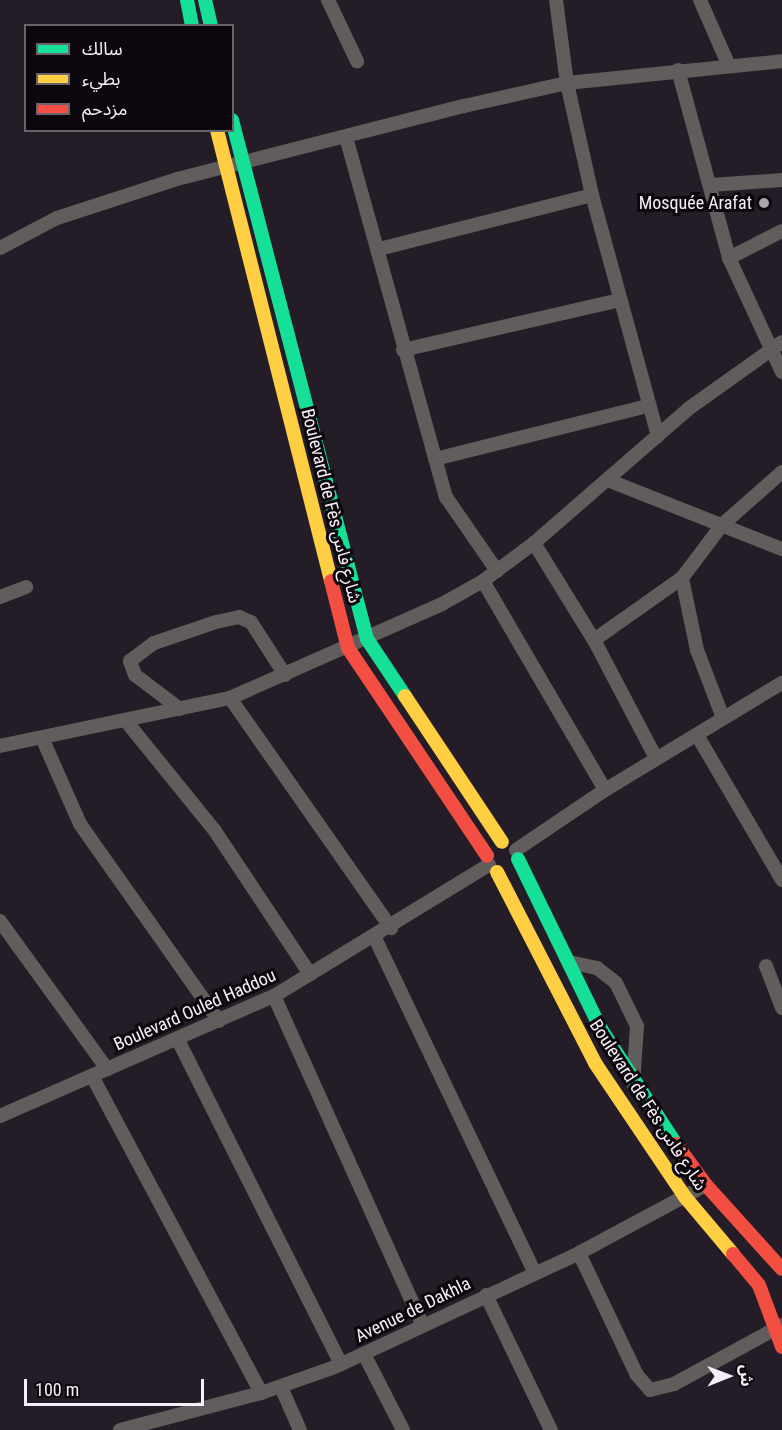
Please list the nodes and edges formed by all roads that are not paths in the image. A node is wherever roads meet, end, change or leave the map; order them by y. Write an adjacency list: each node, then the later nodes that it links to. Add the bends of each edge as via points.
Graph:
1 (187, 0): 6 (main road)
2 (205, 0): 7 (main road)
3 (328, 0): 8 (street)
4 (556, 0): 12 (street)
5 (700, 0): 10 (street)
6 (192, 24)
7 (211, 24)
8 (357, 61)
9 (782, 62): 10 (street)
10 (729, 66): 11 (street)
11 (678, 70): 12 (street); 19 (street)
12 (567, 83): 15 (street); 20 (street)
13 (234, 128): 16 (main road, Boulevard de Fès شارع فاس)
14 (217, 132): 17 (main road, Boulevard de Fès شارع فاس)
15 (346, 137): 16 (street); 23 (street)
16 (243, 165): 17 (street); 43 (main road, Boulevard de Fès شارع فاس)
17 (226, 168): 22 (street, via 57,218); 45 (main road, Boulevard de Fès شارع فاس)
18 (782, 180): 19 (street)
19 (711, 185): 24 (street)
20 (592, 195): 23 (street); 25 (street)
21 (782, 231): 24 (street)
22 (0, 248)
23 (379, 249): 28 (street)
24 (729, 258): 27 (street)
25 (619, 300): 28 (street); 30 (street)
26 (782, 342): 27 (street)
27 (768, 349): 29 (street); 31 (street)
28 (403, 350): 32 (street)
29 (782, 372)
30 (648, 406): 31 (street); 32 (street)
31 (658, 436): 34 (street)
32 (435, 459): 38 (street, via 447,497)
33 (782, 472): 35 (street)
34 (610, 481): 35 (street); 36 (street)
35 (722, 525): 37 (street); 39 (street)
36 (534, 543): 38 (street); 44 (street)
37 (782, 549)
38 (497, 571): 40 (street)
39 (682, 578): 44 (street); 50 (street, via 697,650)
40 (483, 581): 43 (street); 56 (street)
41 (26, 587): 42 (street)
42 (0, 597)
43 (367, 639): 45 (street); 57 (main road, Boulevard de Fès شارع فاس)
44 (594, 640): 55 (street)
45 (348, 648): 46 (street); 59 (main road, Boulevard de Fès شارع فاس)
46 (285, 675): 48 (street); 49 (street, via 251,622 239,618 216,622 154,643 130,661 135,675)
47 (782, 683): 50 (street)
48 (230, 698): 49 (street); 62 (street)
49 (180, 709): 51 (street)
50 (723, 718): 52 (street)
51 (126, 721): 53 (street); 66 (street, via 215,831)
52 (697, 735): 55 (street); 60 (street)
53 (43, 740): 54 (street); 69 (street, via 80,824)
54 (0, 746)
55 (656, 758): 56 (street)
56 (605, 790): 58 (street)
57 (502, 842): 58 (main road); 59 (main road, via 492,846)
58 (517, 855): 59 (main road, via 511,871); 64 (main road, Boulevard de Fès شارع فاس)
59 (491, 865): 62 (street, Boulevard Ouled Haddou); 76 (main road, Boulevard de Fès شارع فاس, via 595,1063)
60 (782, 880)
61 (0, 921): 71 (street)
62 (391, 928): 63 (street, Boulevard Ouled Haddou)
63 (375, 938): 66 (street, Boulevard Ouled Haddou); 79 (street)
64 (569, 962): 73 (main road, Boulevard de Fès شارع فاس); 73 (street, via 597,968 616,983 637,1026)
65 (766, 966): 68 (street)
66 (310, 974): 67 (street, Boulevard Ouled Haddou)
67 (274, 996): 69 (street, Boulevard Ouled Haddou); 81 (street)
68 (782, 1008)
69 (219, 1021): 70 (street, Boulevard Ouled Haddou)
70 (178, 1040): 71 (street, Boulevard Ouled Haddou); 85 (street)
71 (107, 1069): 72 (street, Boulevard Ouled Haddou)
72 (92, 1076): 74 (street, Boulevard Ouled Haddou); 87 (street)
73 (633, 1084): 75 (main road, Boulevard de Fès شارع فاس)
74 (0, 1116)
75 (706, 1185): 76 (street, Avenue de Dakhla); 78 (main road, Boulevard de Fès شارع فاس)
76 (685, 1197): 77 (street, Avenue de Dakhla); 82 (main road, Boulevard de Fès شارع فاس, via 759,1285)
77 (579, 1253): 79 (street, Avenue de Dakhla); 82 (street, via 637,1375 650,1390 674,1384)
78 (782, 1269)
79 (535, 1273): 80 (street, Avenue de Dakhla)
80 (486, 1295): 81 (street, Avenue de Dakhla); 91 (street)
81 (422, 1324): 84 (street, Avenue de Dakhla)
82 (779, 1327): 83 (main road, Boulevard de Fès شارع فاس)
83 (782, 1347)
84 (364, 1354): 85 (street, Avenue de Dakhla); 90 (street)
85 (342, 1364): 86 (street, Avenue de Dakhla)
86 (281, 1387): 87 (street, Avenue de Dakhla); 89 (street)
87 (261, 1393): 88 (street, Avenue de Dakhla)
88 (120, 1430)
89 (300, 1430)
90 (403, 1430)
91 (551, 1430)

